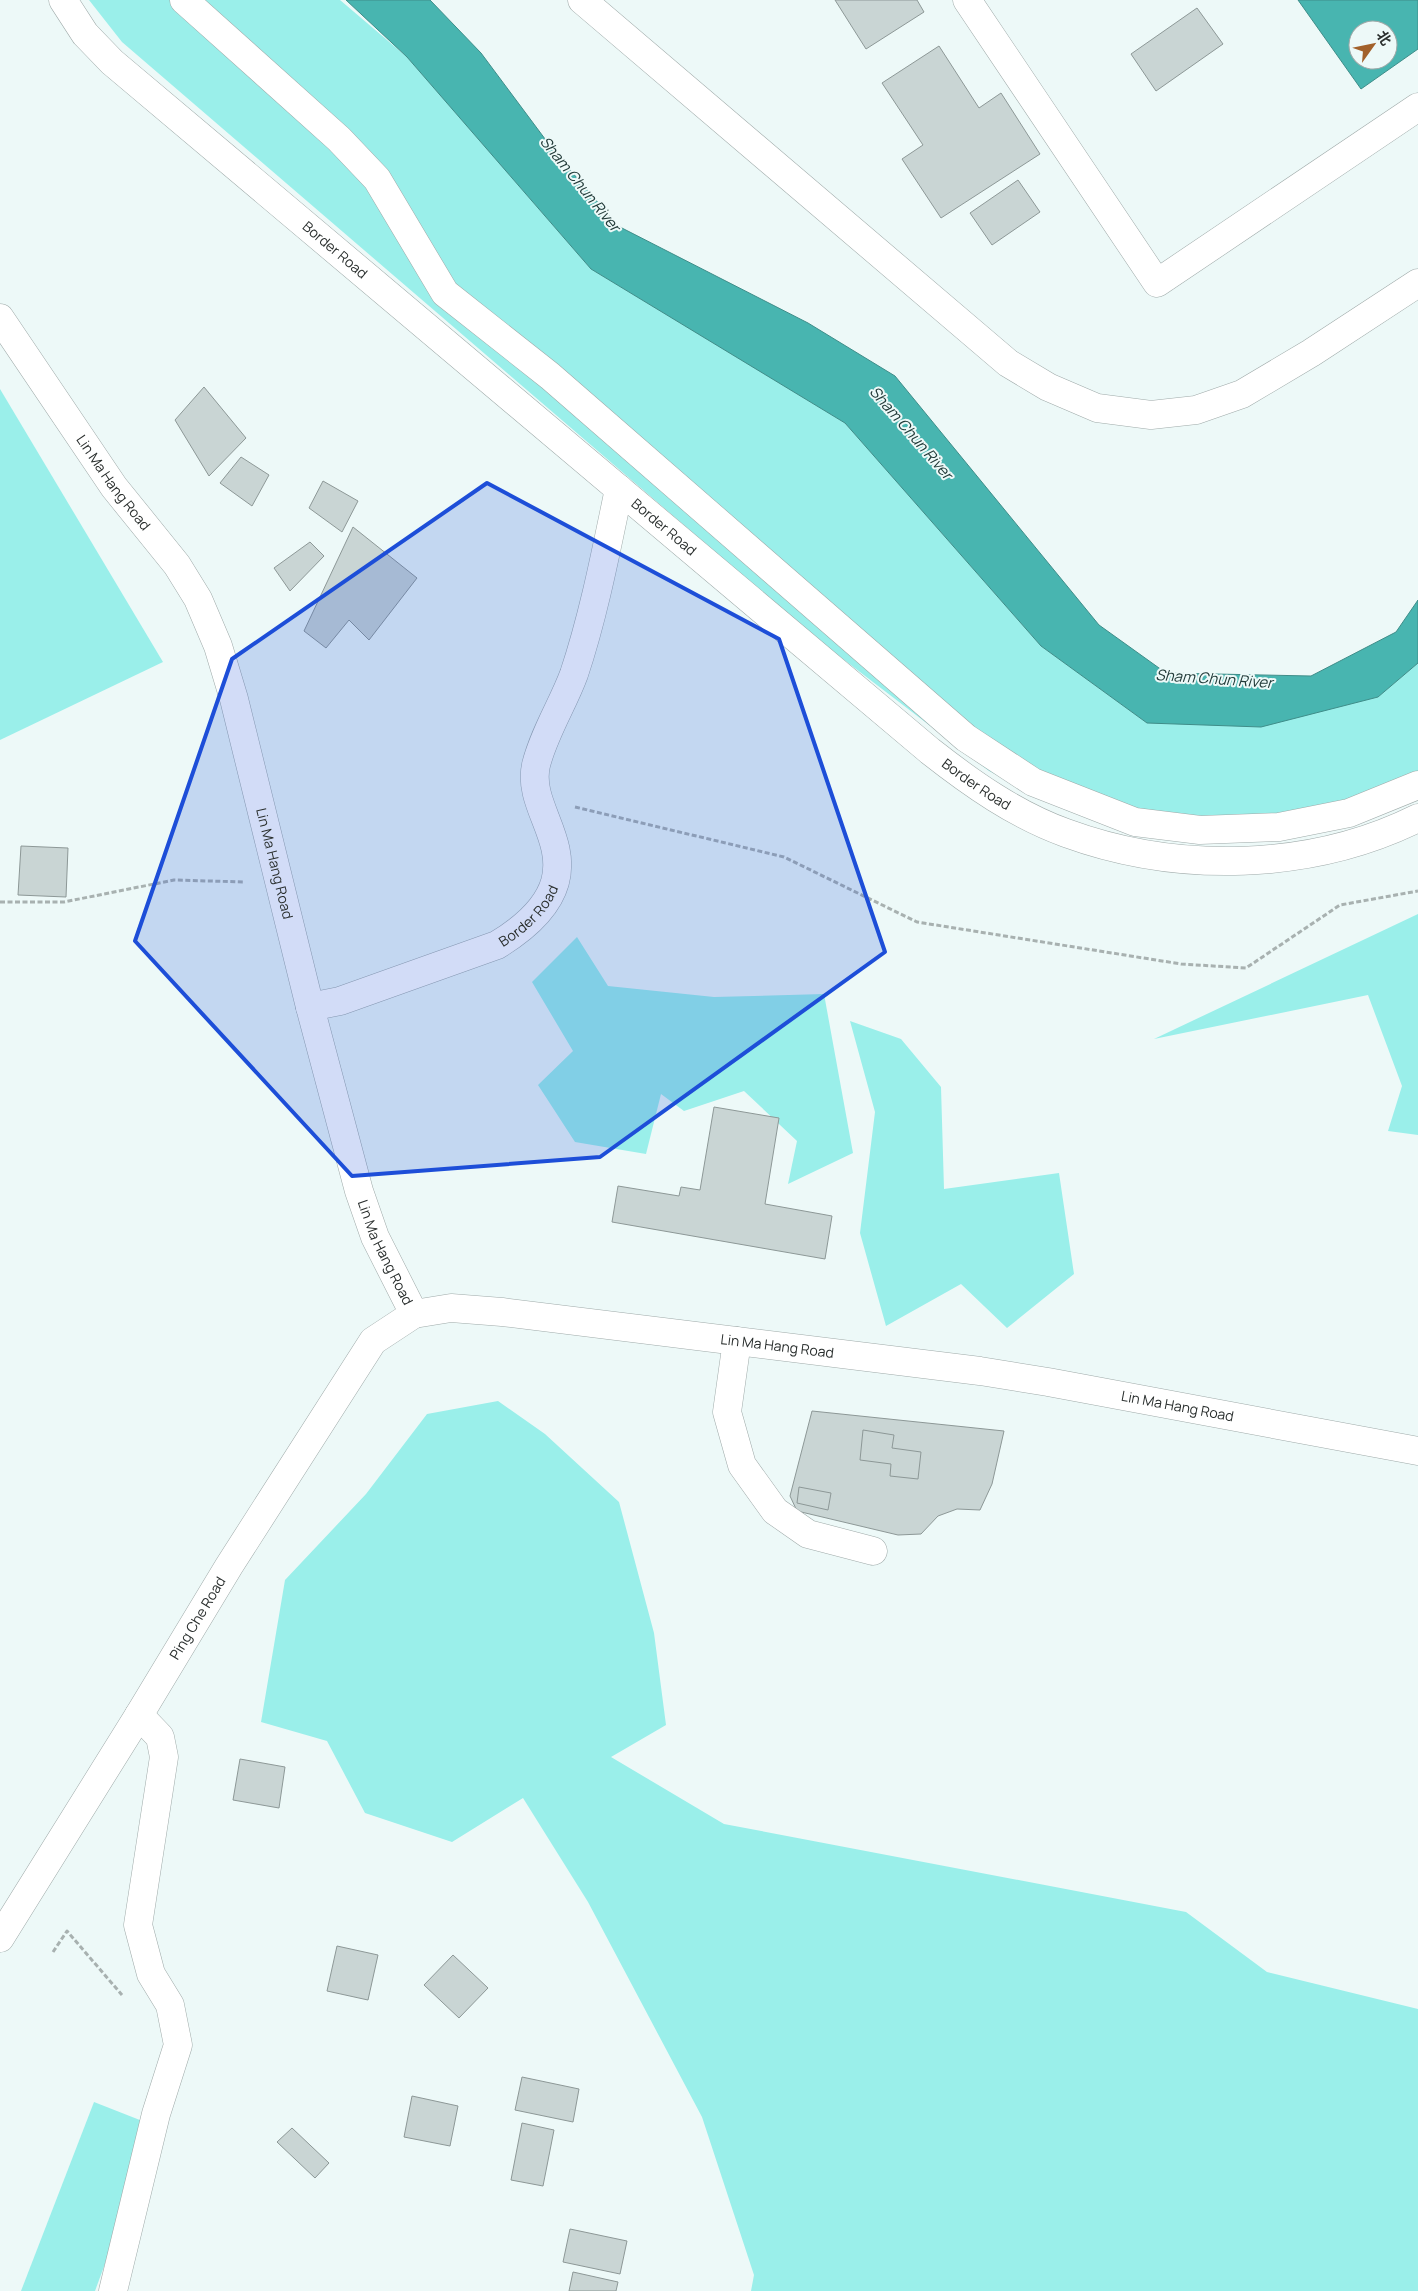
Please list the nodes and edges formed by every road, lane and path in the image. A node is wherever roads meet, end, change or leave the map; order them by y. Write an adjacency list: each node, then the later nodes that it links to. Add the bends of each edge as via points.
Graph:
1 (63, 0): 8 (street, Border Road, via 85,34 112,62)
2 (184, 0): 9 (street, via 339,139 377,179 445,293 550,376 966,738 1033,782 1135,822 1200,830 1279,827 1349,813)
3 (582, 0): 6 (street, via 1008,363 1048,388 1098,408 1151,415 1196,410 1242,394)
4 (967, 0): 5 (street, via 1157,283)
5 (1418, 107)
6 (1418, 283)
7 (0, 318): 15 (street, Lin Ma Hang Road, via 114,487 177,565 198,599 218,646 234,699)
8 (619, 489): 10 (street, Border Road, via 581,651 536,765); 11 (street, Border Road, via 955,771 1018,811 1066,833 1128,851 1159,856 1248,861 1331,848)
9 (1418, 785)
10 (538, 798): 13 (path, via 784,857 917,922 1181,964 1246,968 1340,905); 15 (street, Border Road, via 555,842 556,874 547,900 519,930 480,952 340,1002)
11 (1418, 818)
12 (250, 882): 14 (path, via 174,880 64,902)
13 (1418, 891)
14 (0, 902)
15 (310, 1007): 16 (street, Lin Ma Hang Road, via 359,1191 376,1237)
16 (414, 1314): 17 (street, Lin Ma Hang Road, via 451,1308); 20 (street, Ping Che Road, via 373,1341 354,1368)
17 (737, 1341): 18 (street, Lin Ma Hang Road, via 887,1358 1048,1382); 19 (street, via 727,1412 742,1465 775,1511 808,1534)
18 (1418, 1451)
19 (873, 1551)
20 (139, 1715): 21 (street, Ping Che Road); 24 (street, via 160,1737 164,1757 138,1925 151,1974 170,2004 178,2045 156,2114)
21 (0, 1938)
22 (53, 1952): 23 (path, via 67,1931)
23 (129, 2002)
24 (113, 2291)

